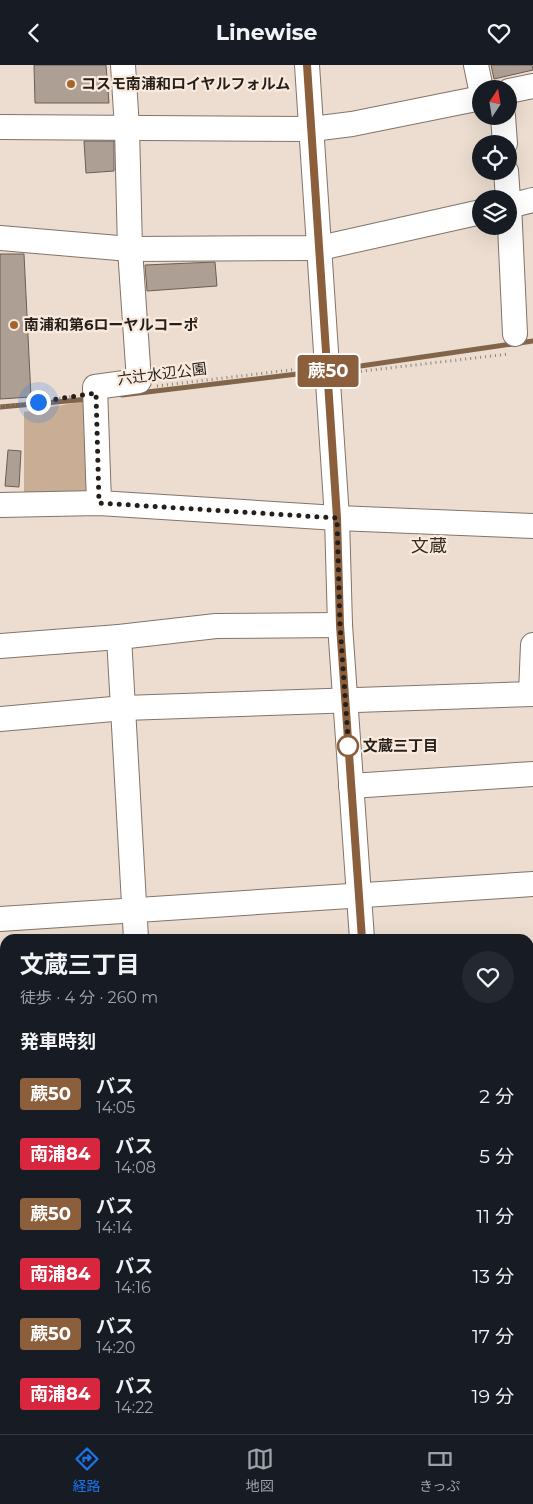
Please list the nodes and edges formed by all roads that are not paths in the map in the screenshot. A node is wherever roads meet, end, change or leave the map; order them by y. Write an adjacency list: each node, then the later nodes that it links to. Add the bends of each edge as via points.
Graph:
1 (123, 65): 9 (street)
2 (307, 65): 10 (street)
3 (476, 65): 4 (street)
4 (479, 80)
5 (533, 86): 6 (street)
6 (518, 89)
7 (472, 100): 10 (street)
8 (0, 127): 9 (street)
9 (127, 128): 10 (street); 17 (street)
10 (312, 129): 16 (street)
11 (533, 200): 12 (street)
12 (517, 203)
13 (472, 214): 16 (street)
14 (514, 235): 18 (street)
15 (0, 238): 17 (street)
16 (320, 248): 17 (street); 22 (street)
17 (130, 249): 20 (street, via 139,381 95,387)
18 (524, 302): 19 (street)
19 (515, 334)
20 (99, 503): 21 (street); 22 (street)
21 (0, 505)
22 (337, 518): 23 (street); 24 (street)
23 (533, 527)
24 (340, 625): 25 (street, via 216,626); 29 (street)
25 (119, 637): 27 (street); 30 (street)
26 (533, 645): 28 (street)
27 (0, 646)
28 (532, 694): 29 (street)
29 (345, 701): 30 (street); 33 (street)
30 (124, 708): 31 (street); 36 (street)
31 (0, 719)
32 (533, 774): 33 (street)
33 (351, 786): 35 (street)
34 (533, 884): 35 (street)
35 (359, 896): 36 (street); 39 (street)
36 (134, 910): 37 (street); 38 (street)
37 (0, 919)
38 (136, 934)
39 (362, 934)

